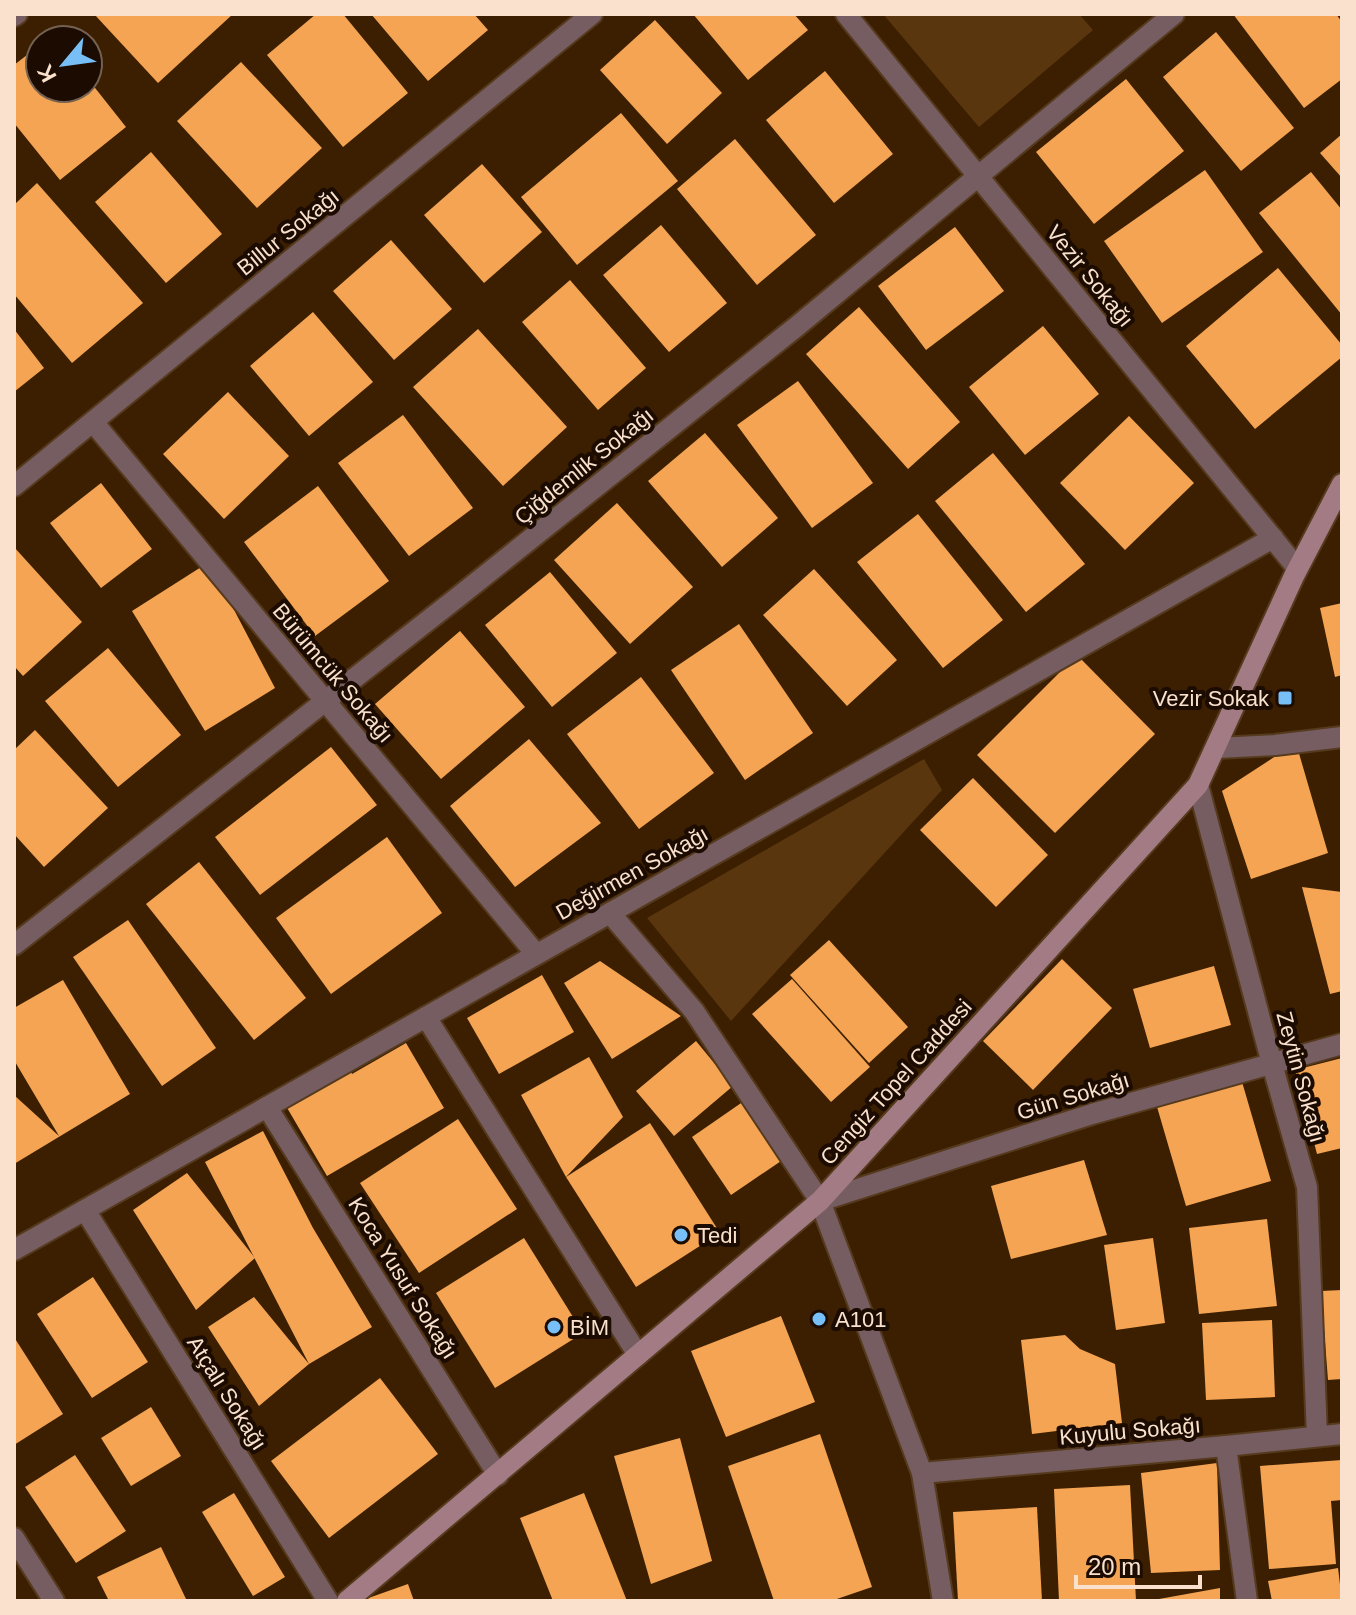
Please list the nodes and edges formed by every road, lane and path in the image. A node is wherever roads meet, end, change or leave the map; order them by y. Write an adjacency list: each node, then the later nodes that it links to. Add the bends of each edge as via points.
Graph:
1 (592, 14): 5 (street, Billur Sokağı)
2 (846, 14): 4 (street, Vezir Sokağı)
3 (1174, 14): 4 (street, Çiğdemlik Sokağı)
4 (978, 177): 8 (street, Vezir Sokağı); 10 (street, Çiğdemlik Sokağı)
5 (93, 422): 7 (street, Billur Sokağı); 10 (street, Bürümcük Sokağı)
6 (1342, 484): 9 (street, Cengiz Topel Caddesi)
7 (14, 486)
8 (1273, 538): 9 (street, Vezir Sokağı); 14 (street, Değirmen Sokağı)
9 (1297, 568): 12 (street, Cengiz Topel Caddesi)
10 (326, 701): 15 (street, Çiğdemlik Sokağı); 16 (street, Bürümcük Sokağı)
11 (1342, 737): 12 (street)
12 (1217, 748): 13 (street, Cengiz Topel Caddesi)
13 (1198, 785): 19 (street, Zeytin Sokağı); 21 (street, Cengiz Topel Caddesi)
14 (610, 913): 16 (street, Değirmen Sokağı); 21 (street, via 694,1011)
15 (14, 945)
16 (536, 954): 17 (street, Değirmen Sokağı)
17 (426, 1017): 20 (street, Değirmen Sokağı); 24 (street)
18 (1342, 1044): 19 (street, Gün Sokağı)
19 (1272, 1064): 21 (street, Gün Sokağı, via 1092,1114); 26 (street, Zeytin Sokağı, via 1307,1187)
20 (267, 1107): 22 (street, Değirmen Sokağı); 29 (street, Koca Yusuf Sokağı)
21 (820, 1201): 24 (street, Cengiz Topel Caddesi); 28 (street)
22 (85, 1210): 23 (street, Değirmen Sokağı); 32 (street, Atçalı Sokağı)
23 (14, 1250)
24 (638, 1355): 29 (street, Cengiz Topel Caddesi)
25 (1342, 1434): 26 (street, Kuyulu Sokağı)
26 (1317, 1436): 27 (street, Kuyulu Sokağı)
27 (1226, 1446): 28 (street, Kuyulu Sokağı); 35 (street)
28 (922, 1473): 34 (street)
29 (498, 1475): 33 (street, Cengiz Topel Caddesi)
30 (14, 1538): 31 (street)
31 (54, 1601)
32 (328, 1601)
33 (347, 1601)
34 (943, 1601)
35 (1247, 1601)

